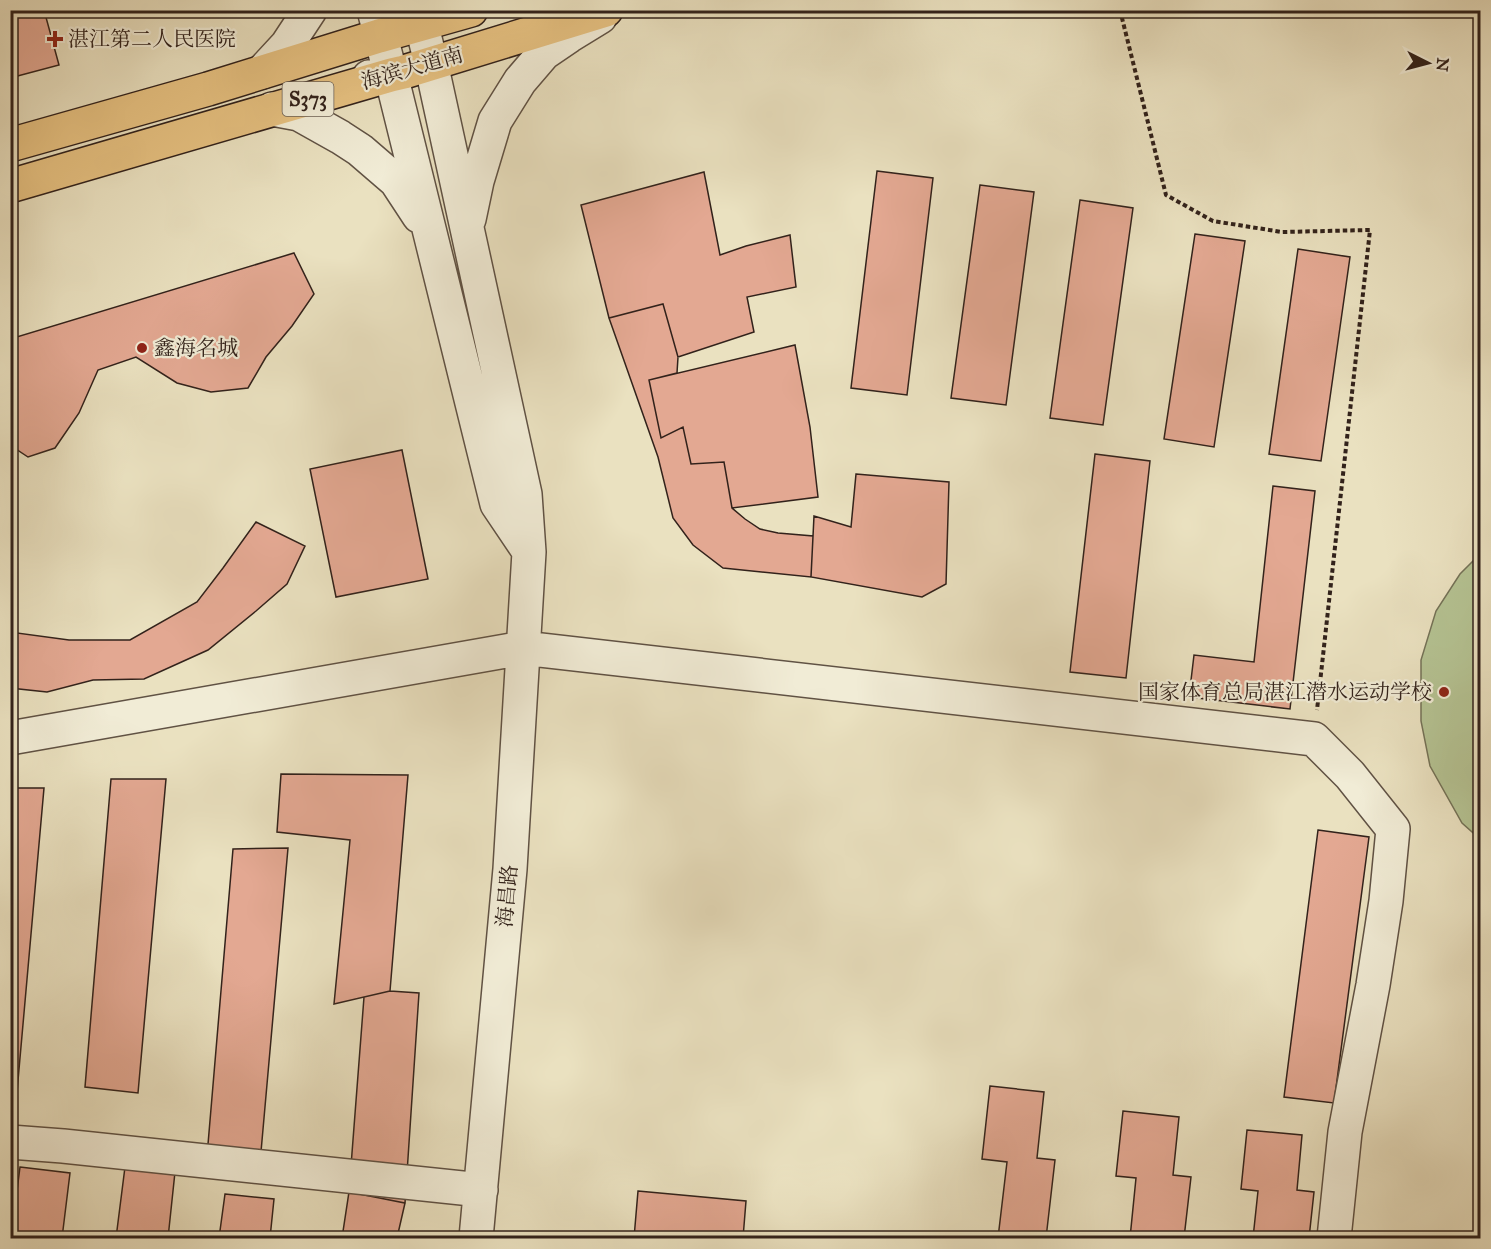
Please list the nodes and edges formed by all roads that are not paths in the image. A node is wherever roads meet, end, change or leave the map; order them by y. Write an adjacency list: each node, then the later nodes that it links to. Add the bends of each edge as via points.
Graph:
1 (310, 10): 7 (street, via 287,45)
2 (471, 10): 4 (main road, 海滨大道南 / S373)
3 (608, 10): 6 (main road, 海滨大道南 / S373); 12 (street, via 544,53 519,81 495,121)
4 (419, 18): 5 (main road, 海滨大道南 / S373); 6 (street, 海昌路)
5 (377, 23): 7 (main road, 海滨大道南 / S373); 8 (street)
6 (431, 63): 8 (main road, 海滨大道南 / S373); 12 (street, 海昌路)
7 (262, 72): 10 (main road, 海滨大道南 / S373)
8 (380, 76): 9 (main road, 海滨大道南 / S373); 13 (street)
9 (272, 109): 11 (main road, 海滨大道南 / S373); 13 (street, via 299,114 360,150 396,181)
10 (10, 145)
11 (10, 186)
12 (467, 229): 14 (street, 海昌路, via 525,494)
13 (430, 233): 14 (street, via 497,504)
14 (529, 552): 15 (street, 海昌路)
15 (523, 648): 16 (street); 18 (street, 海昌路, via 510,869); 20 (street, via 1314,739 1393,829 1373,985 1345,1132)
16 (10, 738)
17 (10, 1142): 18 (street)
18 (481, 1190): 19 (street, 海昌路)
19 (476, 1239)
20 (1334, 1239)

